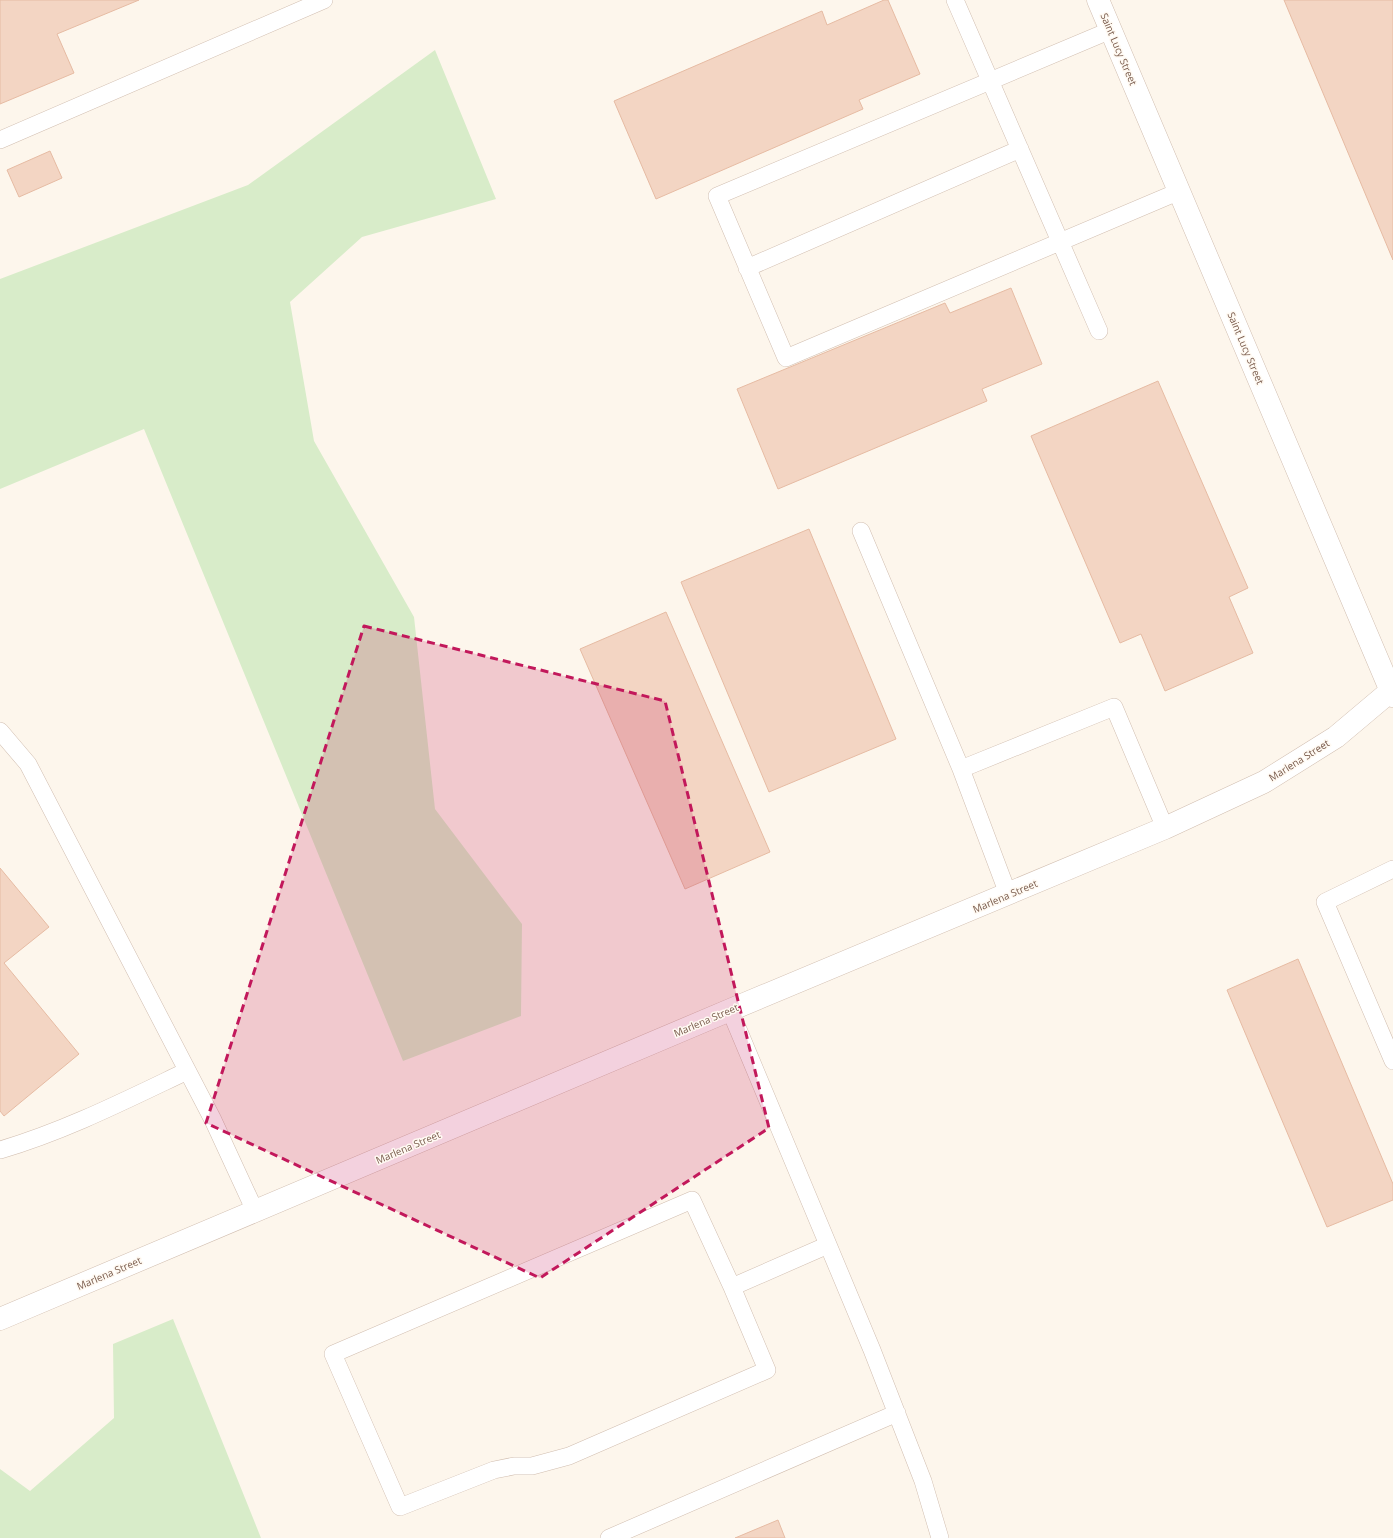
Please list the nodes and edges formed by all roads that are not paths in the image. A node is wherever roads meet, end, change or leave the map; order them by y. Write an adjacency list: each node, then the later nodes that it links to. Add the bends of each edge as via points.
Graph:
1 (324, 0): 6 (lane)
2 (955, 0): 5 (lane)
3 (1098, 0): 4 (street, Saint Lucy Street)
4 (1111, 30): 5 (lane); 8 (street, Saint Lucy Street)
5 (990, 81): 7 (lane); 10 (lane, via 717,196)
6 (0, 140)
7 (1020, 149): 9 (lane); 10 (lane)
8 (1180, 191): 9 (lane); 13 (street, Saint Lucy Street)
9 (1060, 242): 10 (lane, via 786,358); 11 (lane)
10 (747, 268)
11 (1099, 331)
12 (861, 531): 15 (lane)
13 (1392, 692): 16 (street, Marlena Street, via 1336,737 1264,782)
14 (0, 731): 21 (lane, via 28,764)
15 (961, 770): 16 (lane, via 1114,707); 18 (lane)
16 (1165, 828): 18 (street, Marlena Street)
17 (1393, 869): 20 (lane, via 1325,902)
18 (1008, 894): 19 (street, Marlena Street)
19 (730, 1010): 23 (street, Marlena Street); 24 (lane)
20 (1393, 1061)
21 (187, 1071): 22 (lane, via 110,1108 22,1144); 23 (lane, via 213,1120)
22 (0, 1150)
23 (255, 1212): 26 (street, Marlena Street)
24 (828, 1246): 25 (lane); 27 (lane)
25 (732, 1287): 25 (lane, via 767,1370 569,1456 532,1466 494,1470 400,1507 333,1354 692,1200)
26 (0, 1319)
27 (897, 1413): 28 (lane); 29 (lane, via 923,1481)
28 (609, 1538)
29 (940, 1538)

